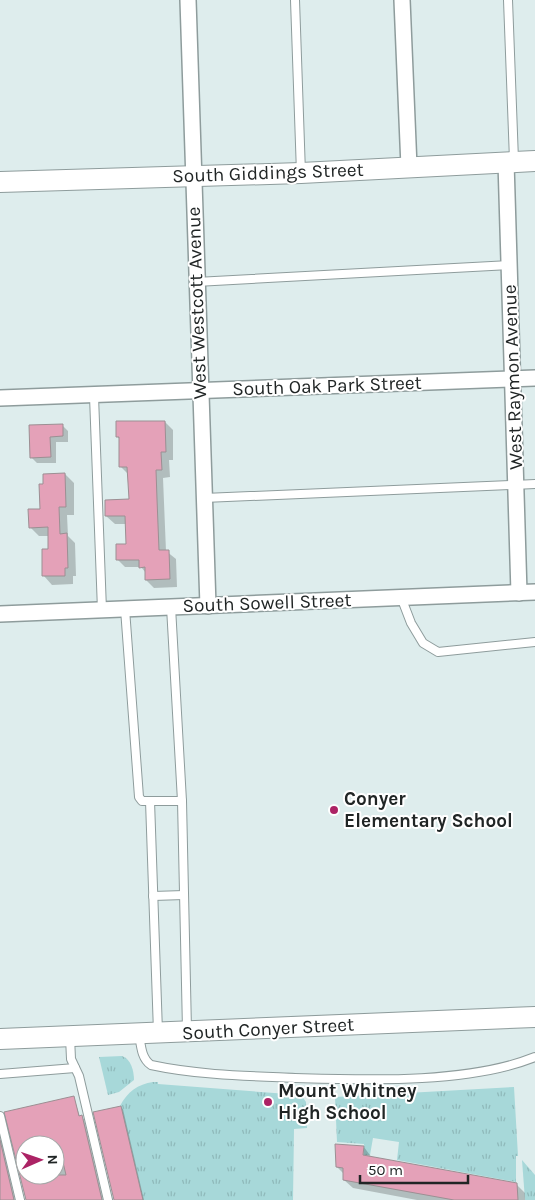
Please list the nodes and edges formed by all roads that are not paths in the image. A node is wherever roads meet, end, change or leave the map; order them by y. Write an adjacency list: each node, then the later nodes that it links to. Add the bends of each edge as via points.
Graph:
1 (188, 0): 9 (street, West Westcott Avenue)
2 (295, 0): 8 (lane)
3 (402, 0): 7 (street)
4 (508, 0): 6 (lane)
5 (535, 161): 6 (street, South Giddings Street)
6 (510, 162): 7 (street, South Giddings Street); 11 (street, West Raymon Avenue)
7 (409, 166): 8 (street, South Giddings Street)
8 (301, 173): 9 (street, South Giddings Street)
9 (192, 177): 10 (street, South Giddings Street); 12 (street, West Westcott Avenue)
10 (0, 182)
11 (510, 265): 12 (lane); 14 (street, West Raymon Avenue)
12 (196, 282): 15 (street, West Westcott Avenue)
13 (535, 378): 14 (street, South Oak Park Street)
14 (514, 379): 15 (street, South Oak Park Street); 19 (street, West Raymon Avenue)
15 (200, 391): 16 (street, South Oak Park Street); 20 (street, West Westcott Avenue)
16 (94, 396): 17 (street, South Oak Park Street); 27 (lane)
17 (0, 398)
18 (535, 484): 19 (lane)
19 (517, 485): 20 (lane); 21 (street, West Raymon Avenue)
20 (204, 498): 24 (street, West Westcott Avenue)
21 (519, 592): 22 (street, South Sowell Street); 23 (street, South Sowell Street)
22 (535, 592)
23 (401, 598): 24 (street, South Sowell Street); 29 (lane, via 423,643 438,652)
24 (208, 606): 25 (street, South Sowell Street)
25 (171, 607): 26 (street, South Sowell Street); 30 (lane)
26 (125, 609): 27 (street, South Sowell Street); 31 (lane, via 137,786 142,801)
27 (102, 610): 28 (street, South Sowell Street)
28 (0, 614)
29 (535, 642)
30 (182, 801): 31 (lane); 32 (lane)
31 (150, 802): 33 (lane)
32 (184, 895): 33 (lane); 35 (lane)
33 (154, 896): 36 (lane)
34 (535, 1017): 35 (street, South Conyer Street)
35 (187, 1032): 36 (street, South Conyer Street)
36 (149, 1034): 37 (street, South Conyer Street); 39 (lane, via 143,1054 152,1065 245,1076 334,1079 433,1077 488,1072)
37 (70, 1036): 38 (street, South Conyer Street); 40 (lane)
38 (0, 1039)
39 (535, 1057)
40 (75, 1068): 41 (lane); 44 (lane)
41 (0, 1074)
42 (0, 1116): 43 (lane)
43 (20, 1200)
44 (108, 1200)

